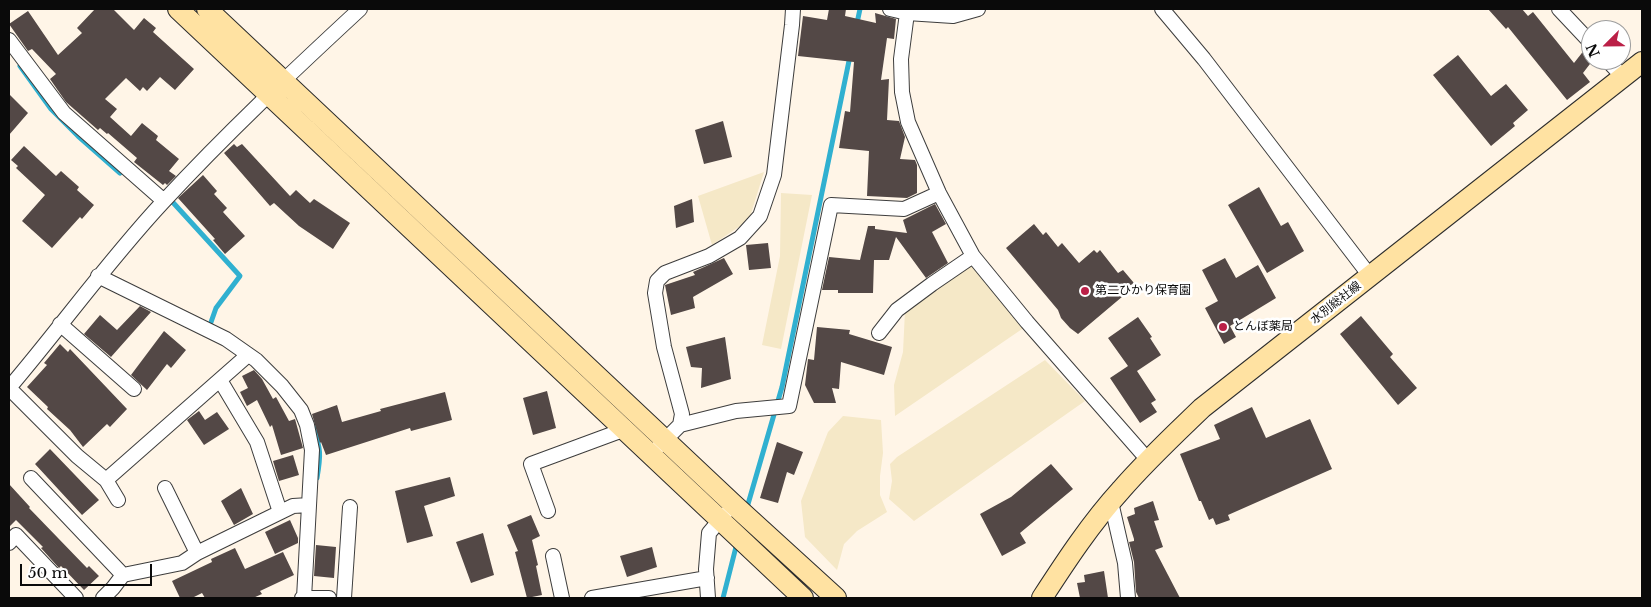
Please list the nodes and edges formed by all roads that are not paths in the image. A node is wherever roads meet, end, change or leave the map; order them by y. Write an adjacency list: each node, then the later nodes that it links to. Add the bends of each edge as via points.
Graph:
1 (178, 9): 16 (street)
2 (207, 9): 15 (street)
3 (360, 9): 15 (street)
4 (793, 9): 28 (street, via 774,175 760,216 740,238 709,256 665,273 657,281 655,293 664,347 682,414)
5 (890, 9): 9 (street)
6 (978, 9): 9 (street, via 953,16)
7 (1162, 9): 21 (street)
8 (1559, 9): 10 (street)
9 (907, 13): 17 (street, via 901,59 902,92 908,122)
10 (1581, 32)
11 (12, 53): 18 (street, via 64,113)
12 (1642, 62): 14 (street, 水別総社線)
13 (1616, 70): 14 (street)
14 (1623, 77): 21 (street, 水別総社線)
15 (283, 80): 16 (street); 30 (street)
16 (268, 95): 18 (street); 29 (street)
17 (939, 192): 19 (street); 28 (street, via 904,209 831,205 789,406 736,410)
18 (166, 198): 20 (street)
19 (973, 256): 23 (street, via 897,310); 31 (street, via 1026,322)
20 (98, 276): 22 (street); 24 (street, via 226,339)
21 (1370, 276): 31 (street, 水別総社線, via 1202,408)
22 (60, 324): 26 (street); 27 (street)
23 (879, 333)
24 (248, 355): 25 (street); 37 (street, via 282,386 301,410 312,450)
25 (220, 380): 33 (street); 41 (street, via 257,442)
26 (9, 388): 33 (street, via 77,456)
27 (134, 389)
28 (680, 425): 30 (street)
29 (623, 430): 30 (street); 39 (street, via 531,464)
30 (658, 447): 40 (street); 42 (street)
31 (1148, 460): 36 (street, 水別総社線)
32 (32, 478): 46 (street)
33 (106, 480): 35 (street)
34 (165, 488): 44 (street)
35 (118, 500)
36 (1111, 502): 58 (street, 水別総社線, via 1070,554); 59 (street, via 1125,563)
37 (309, 505): 41 (street, via 293,506); 50 (street)
38 (350, 507): 52 (street)
39 (548, 511)
40 (740, 511): 42 (street); 57 (street)
41 (280, 512): 44 (street)
42 (733, 531): 47 (street, via 709,533); 56 (street)
43 (9, 543): 48 (street, via 16,535)
44 (197, 554): 46 (street, via 182,563)
45 (554, 556): 53 (street)
46 (123, 575): 49 (street)
47 (707, 578): 54 (street); 55 (street)
48 (76, 598)
49 (102, 598)
50 (306, 598): 51 (street)
51 (329, 598)
52 (344, 598)
53 (562, 598)
54 (592, 598)
55 (708, 598)
56 (803, 598)
57 (836, 598)
58 (1042, 598)
59 (1128, 598)

